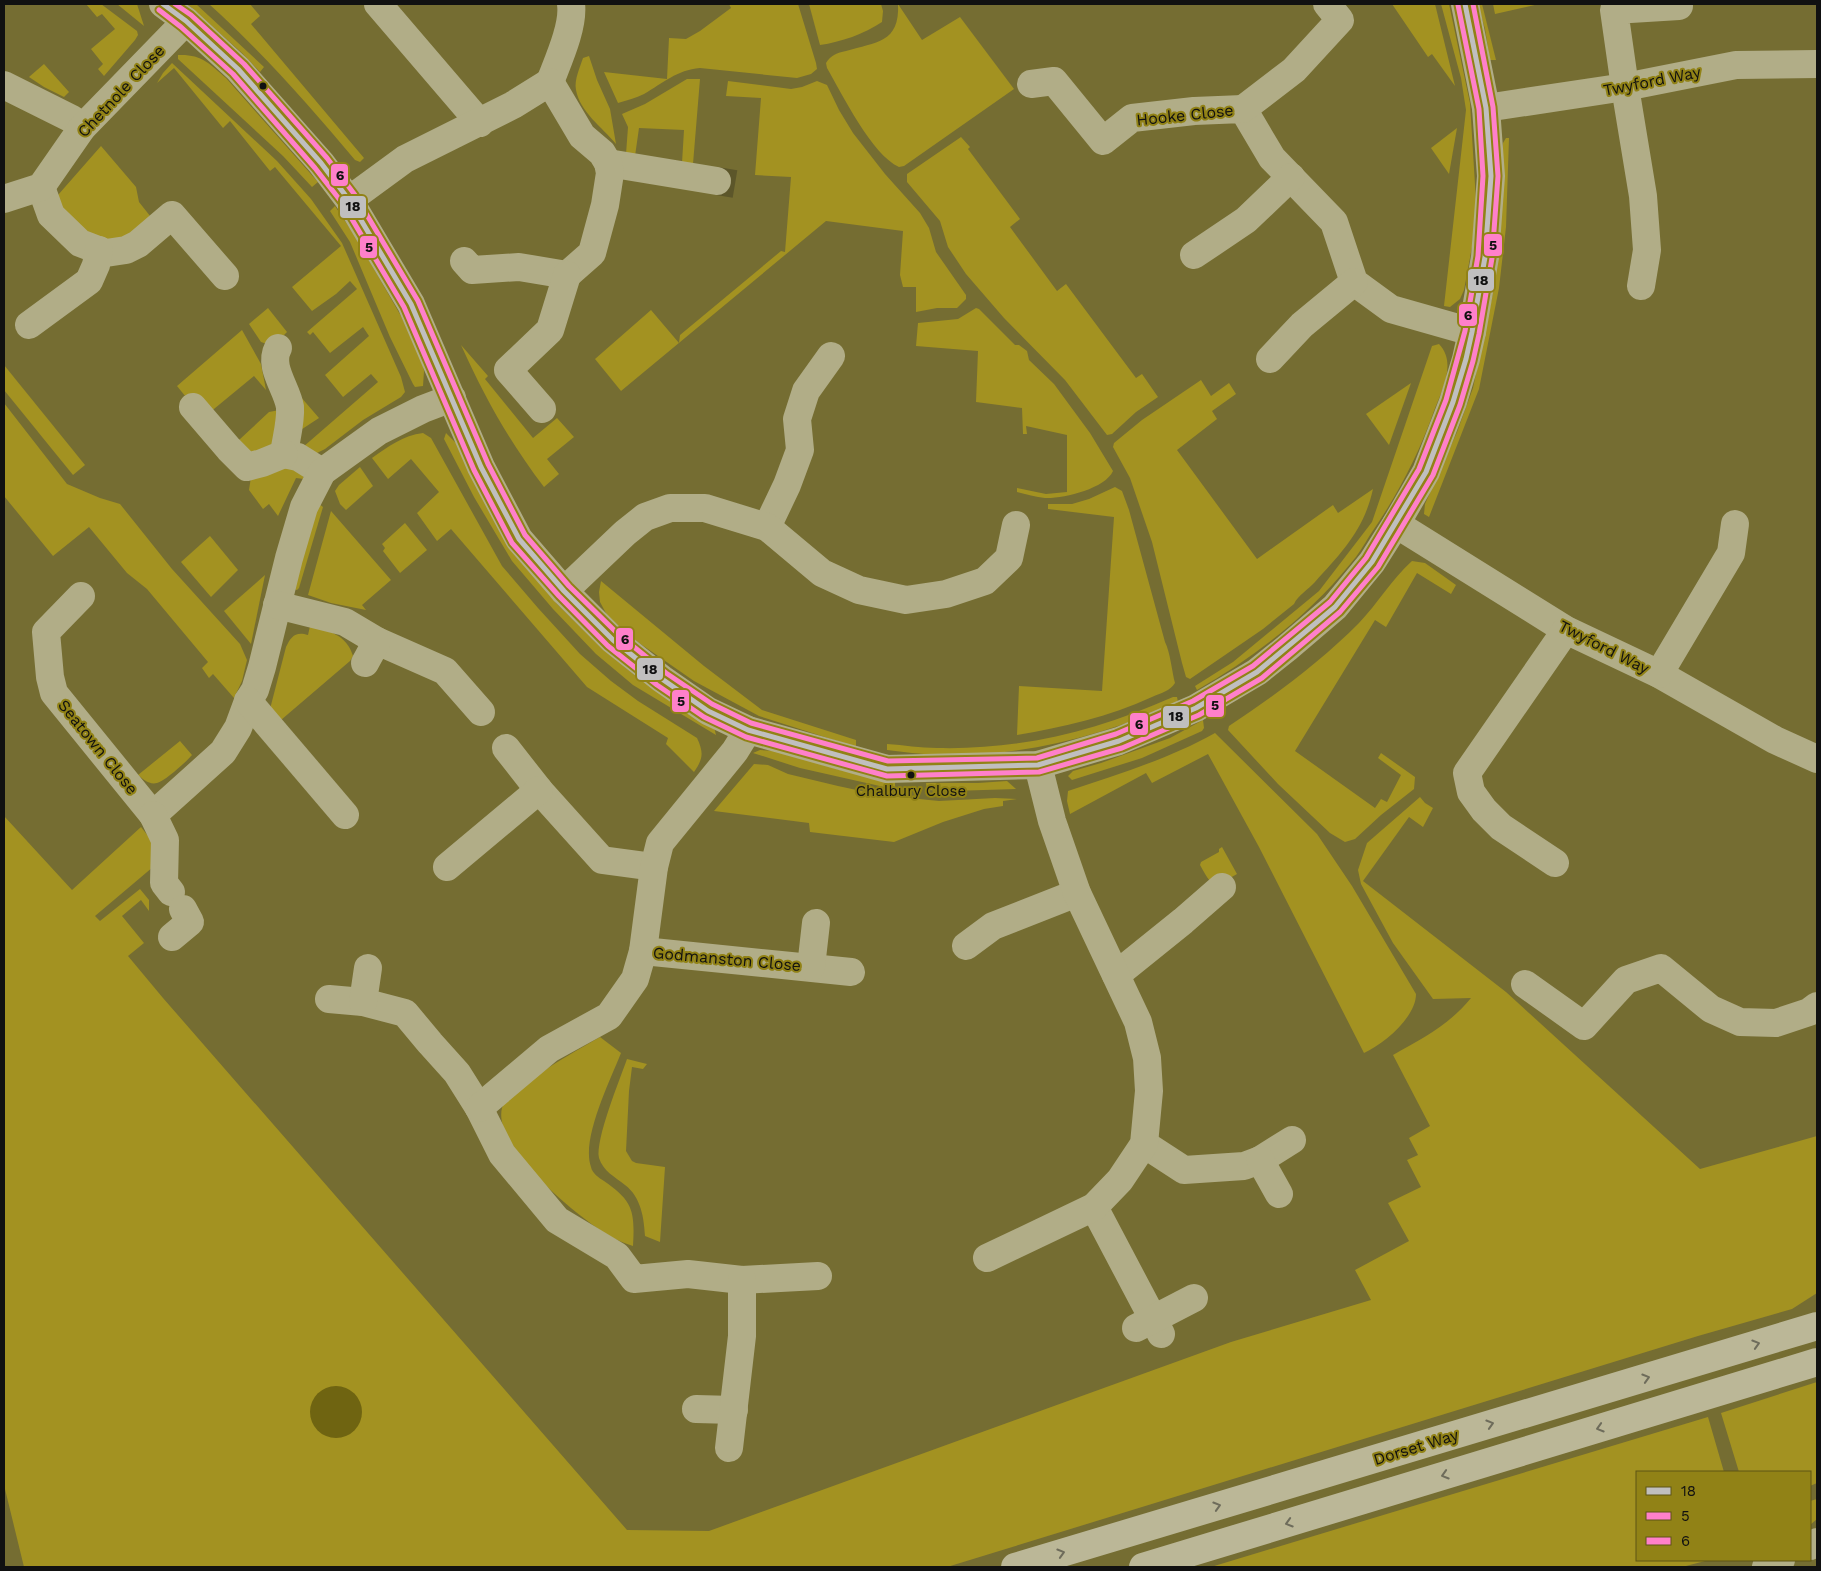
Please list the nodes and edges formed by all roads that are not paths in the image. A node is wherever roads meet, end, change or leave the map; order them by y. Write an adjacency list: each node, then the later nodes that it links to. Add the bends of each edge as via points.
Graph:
1 (163, 4): 7 (street)
2 (378, 4): 15 (street)
3 (572, 4): 9 (street, via 565,41)
4 (1465, 4): 13 (street)
5 (1679, 6): 12 (street, via 1614,10)
6 (1334, 12): 14 (street, Hooke Close, via 1294,70)
7 (186, 21): 16 (street, Chetnole Close); 22 (street, via 282,117 322,162)
8 (1817, 64): 12 (street, Twyford Way, via 1736,65)
9 (550, 82): 15 (street); 17 (street, via 582,136 602,153)
10 (1031, 84): 14 (street, Hooke Close, via 1054,80 1103,141 1132,118)
11 (4, 85): 16 (street, via 72,119)
12 (1625, 88): 13 (street, Twyford Way); 29 (street, via 1643,196 1647,250)
13 (1486, 108): 31 (street, via 1491,176 1485,257)
14 (1243, 109): 18 (street, Hooke Close, via 1272,158)
15 (480, 123): 22 (street, via 405,159)
16 (82, 128): 20 (street, Chetnole Close)
17 (608, 163): 19 (street); 26 (street, via 610,173 605,205 592,253)
18 (1291, 177): 24 (street, via 1246,220); 28 (street, Hooke Close, via 1334,222)
19 (717, 181)
20 (41, 187): 21 (street); 23 (street, via 51,215 80,243)
21 (4, 199)
22 (349, 200): 35 (street, via 411,304)
23 (99, 250): 27 (street, via 106,253 126,250 172,215); 30 (street, via 89,281)
24 (1194, 255)
25 (464, 261): 26 (street, via 472,270 519,267)
26 (568, 275): 37 (street, via 550,330 508,370)
27 (225, 276)
28 (1354, 282): 31 (street, via 1391,309); 34 (street, via 1302,325)
29 (1642, 286)
30 (29, 325)
31 (1472, 332): 40 (street, via 1453,402 1426,472)
32 (278, 348): 38 (street, via 275,364 290,408)
33 (831, 356): 43 (street, via 806,391 797,419 800,450)
34 (1270, 359)
35 (452, 398): 39 (street, via 379,431); 44 (street, via 481,467 519,539)
36 (193, 407): 38 (street, via 247,467)
37 (542, 409)
38 (284, 454): 39 (street, via 298,457)
39 (322, 472): 46 (street, via 304,507)
40 (1396, 524): 47 (street, Twyford Way); 54 (street, via 1372,562 1334,607 1257,672 1213,700 1179,716 1120,741)
41 (1735, 524): 48 (street, via 1731,553)
42 (1016, 525): 43 (street, via 1009,558 985,581 946,594 906,600 859,590 822,573)
43 (767, 527): 44 (street, via 705,508 670,508 645,517)
44 (564, 591): 51 (street, via 612,640 662,679 708,711)
45 (81, 596): 56 (street, Seatown Close, via 46,632 54,693)
46 (277, 605): 49 (street, via 262,668); 50 (street, via 346,622 371,652 416,659 445,671)
47 (1566, 630): 48 (street, Twyford Way); 58 (street, via 1467,773 1471,792 1484,810)
48 (1659, 674): 53 (street, Twyford Way, via 1775,740)
49 (248, 701): 56 (street, via 238,728 223,752); 57 (street)
50 (480, 712)
51 (748, 730): 54 (street, via 887,769); 60 (street, Godmanston Close, via 735,751 660,843)
52 (506, 748): 55 (street)
53 (1817, 759)
54 (1038, 765): 62 (street, via 1052,821)
55 (539, 790): 59 (street); 60 (street, via 602,860)
56 (153, 815): 64 (street, Seatown Close, via 166,840 164,883 190,922)
57 (345, 815)
58 (1554, 863)
59 (447, 867)
60 (654, 867): 66 (street, Godmanston Close)
61 (1222, 887): 70 (street)
62 (1077, 893): 65 (street, via 993,926); 70 (street)
63 (816, 923): 67 (street, Godmanston Close)
64 (172, 937)
65 (966, 946)
66 (643, 951): 67 (street, Godmanston Close); 75 (street, Godmanston Close, via 635,979 609,1016 549,1049)
67 (811, 967): 69 (street, Godmanston Close)
68 (368, 968): 73 (street)
69 (852, 972)
70 (1116, 975): 77 (street, via 1138,1022 1147,1058 1149,1090)
71 (1525, 984): 74 (street, via 1584,1026 1626,980 1661,968 1711,1009 1740,1022 1776,1023)
72 (329, 999): 73 (street)
73 (363, 1002): 75 (street, via 405,1013 457,1073)
74 (1817, 1006)
75 (479, 1108): 83 (street, via 502,1154 557,1220 617,1256 634,1279 688,1274)
76 (1292, 1140): 78 (street)
77 (1144, 1144): 78 (street, via 1184,1170 1244,1166); 80 (street, via 1120,1180)
78 (1260, 1160): 79 (street)
79 (1279, 1194)
80 (1094, 1206): 81 (street); 84 (street, via 1150,1327)
81 (987, 1258)
82 (818, 1276): 83 (street)
83 (742, 1280): 88 (street, via 742,1336)
84 (1194, 1298)
85 (1817, 1326): 91 (highway, Dorset Way, one-way to 85)
86 (1817, 1362): 92 (highway, one-way to 92)
87 (696, 1409): 88 (street)
88 (734, 1410): 89 (street)
89 (729, 1448)
90 (1779, 1561): 93 (street)
91 (1015, 1567)
92 (1143, 1567)
93 (1766, 1567)

